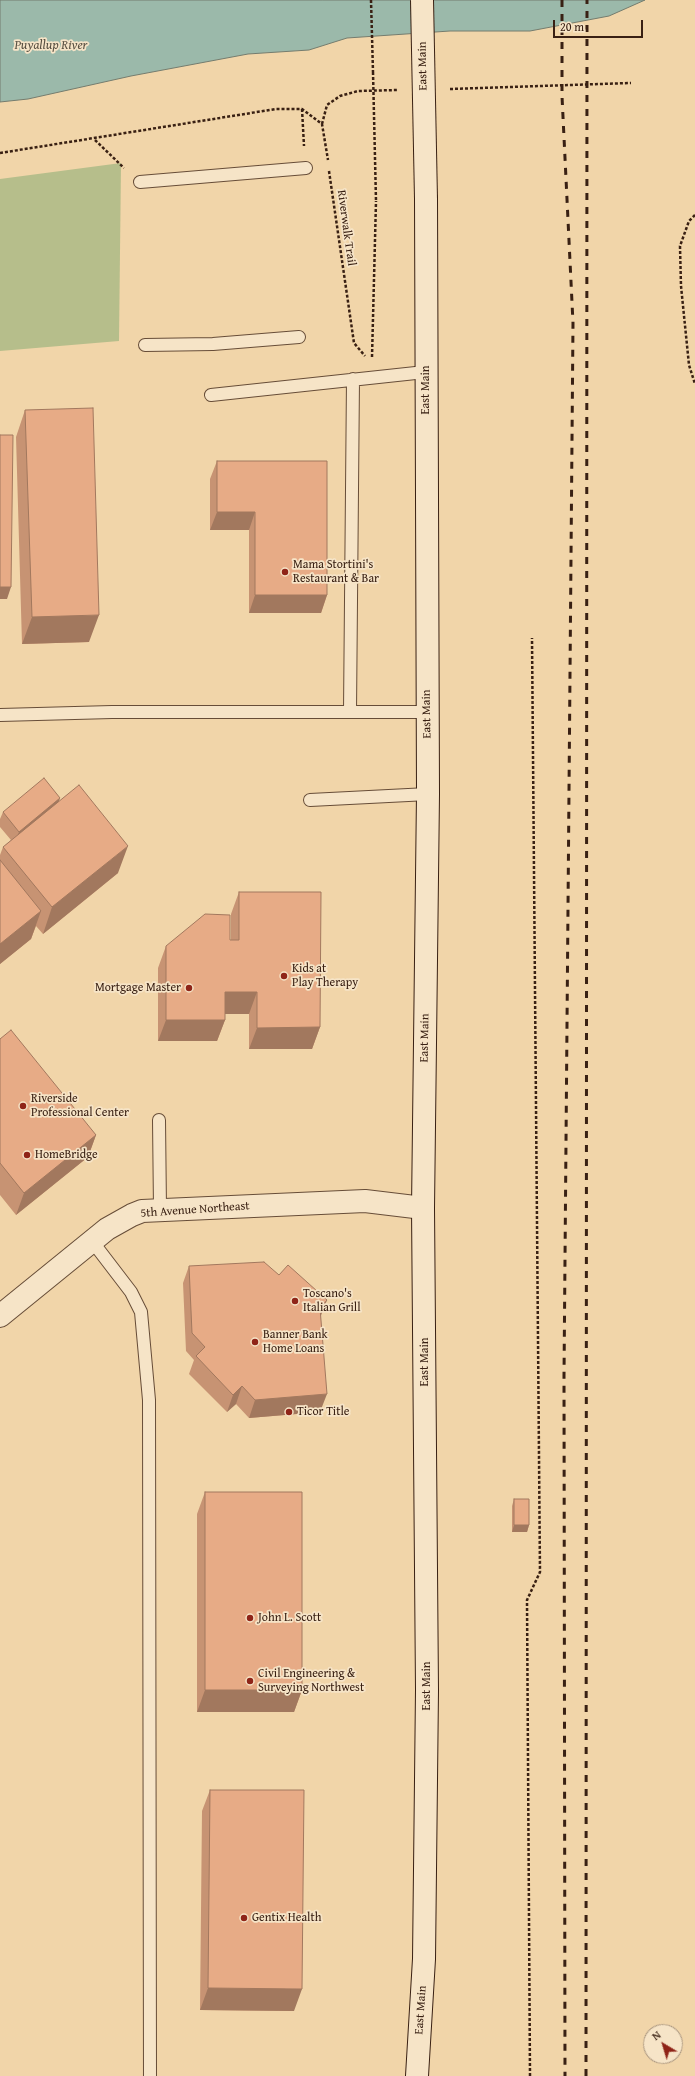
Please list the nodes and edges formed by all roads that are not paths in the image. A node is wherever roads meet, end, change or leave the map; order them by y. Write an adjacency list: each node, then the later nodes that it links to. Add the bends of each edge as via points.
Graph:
1 (422, 0): 6 (main road, East Main, bridge)
2 (306, 168): 3 (lane)
3 (140, 182)
4 (299, 337): 5 (lane)
5 (145, 346)
6 (426, 372): 7 (lane); 10 (main road, East Main)
7 (353, 379): 8 (lane); 9 (lane)
8 (211, 395)
9 (350, 711): 10 (lane); 11 (lane)
10 (427, 712): 12 (main road, East Main)
11 (0, 715)
12 (428, 794): 13 (lane); 15 (main road, East Main)
13 (310, 800)
14 (159, 1120): 16 (lane)
15 (423, 1208): 16 (main road, 5th Avenue Northeast, via 364,1201); 20 (main road, East Main, via 427,1698 424,1959)
16 (160, 1210): 17 (main road, 5th Avenue Northeast, via 142,1211 132,1215)
17 (92, 1241): 18 (main road, 5th Avenue Northeast); 19 (lane, via 131,1292 140,1312 149,1400)
18 (0, 1316)
19 (150, 2076)
20 (417, 2076)

